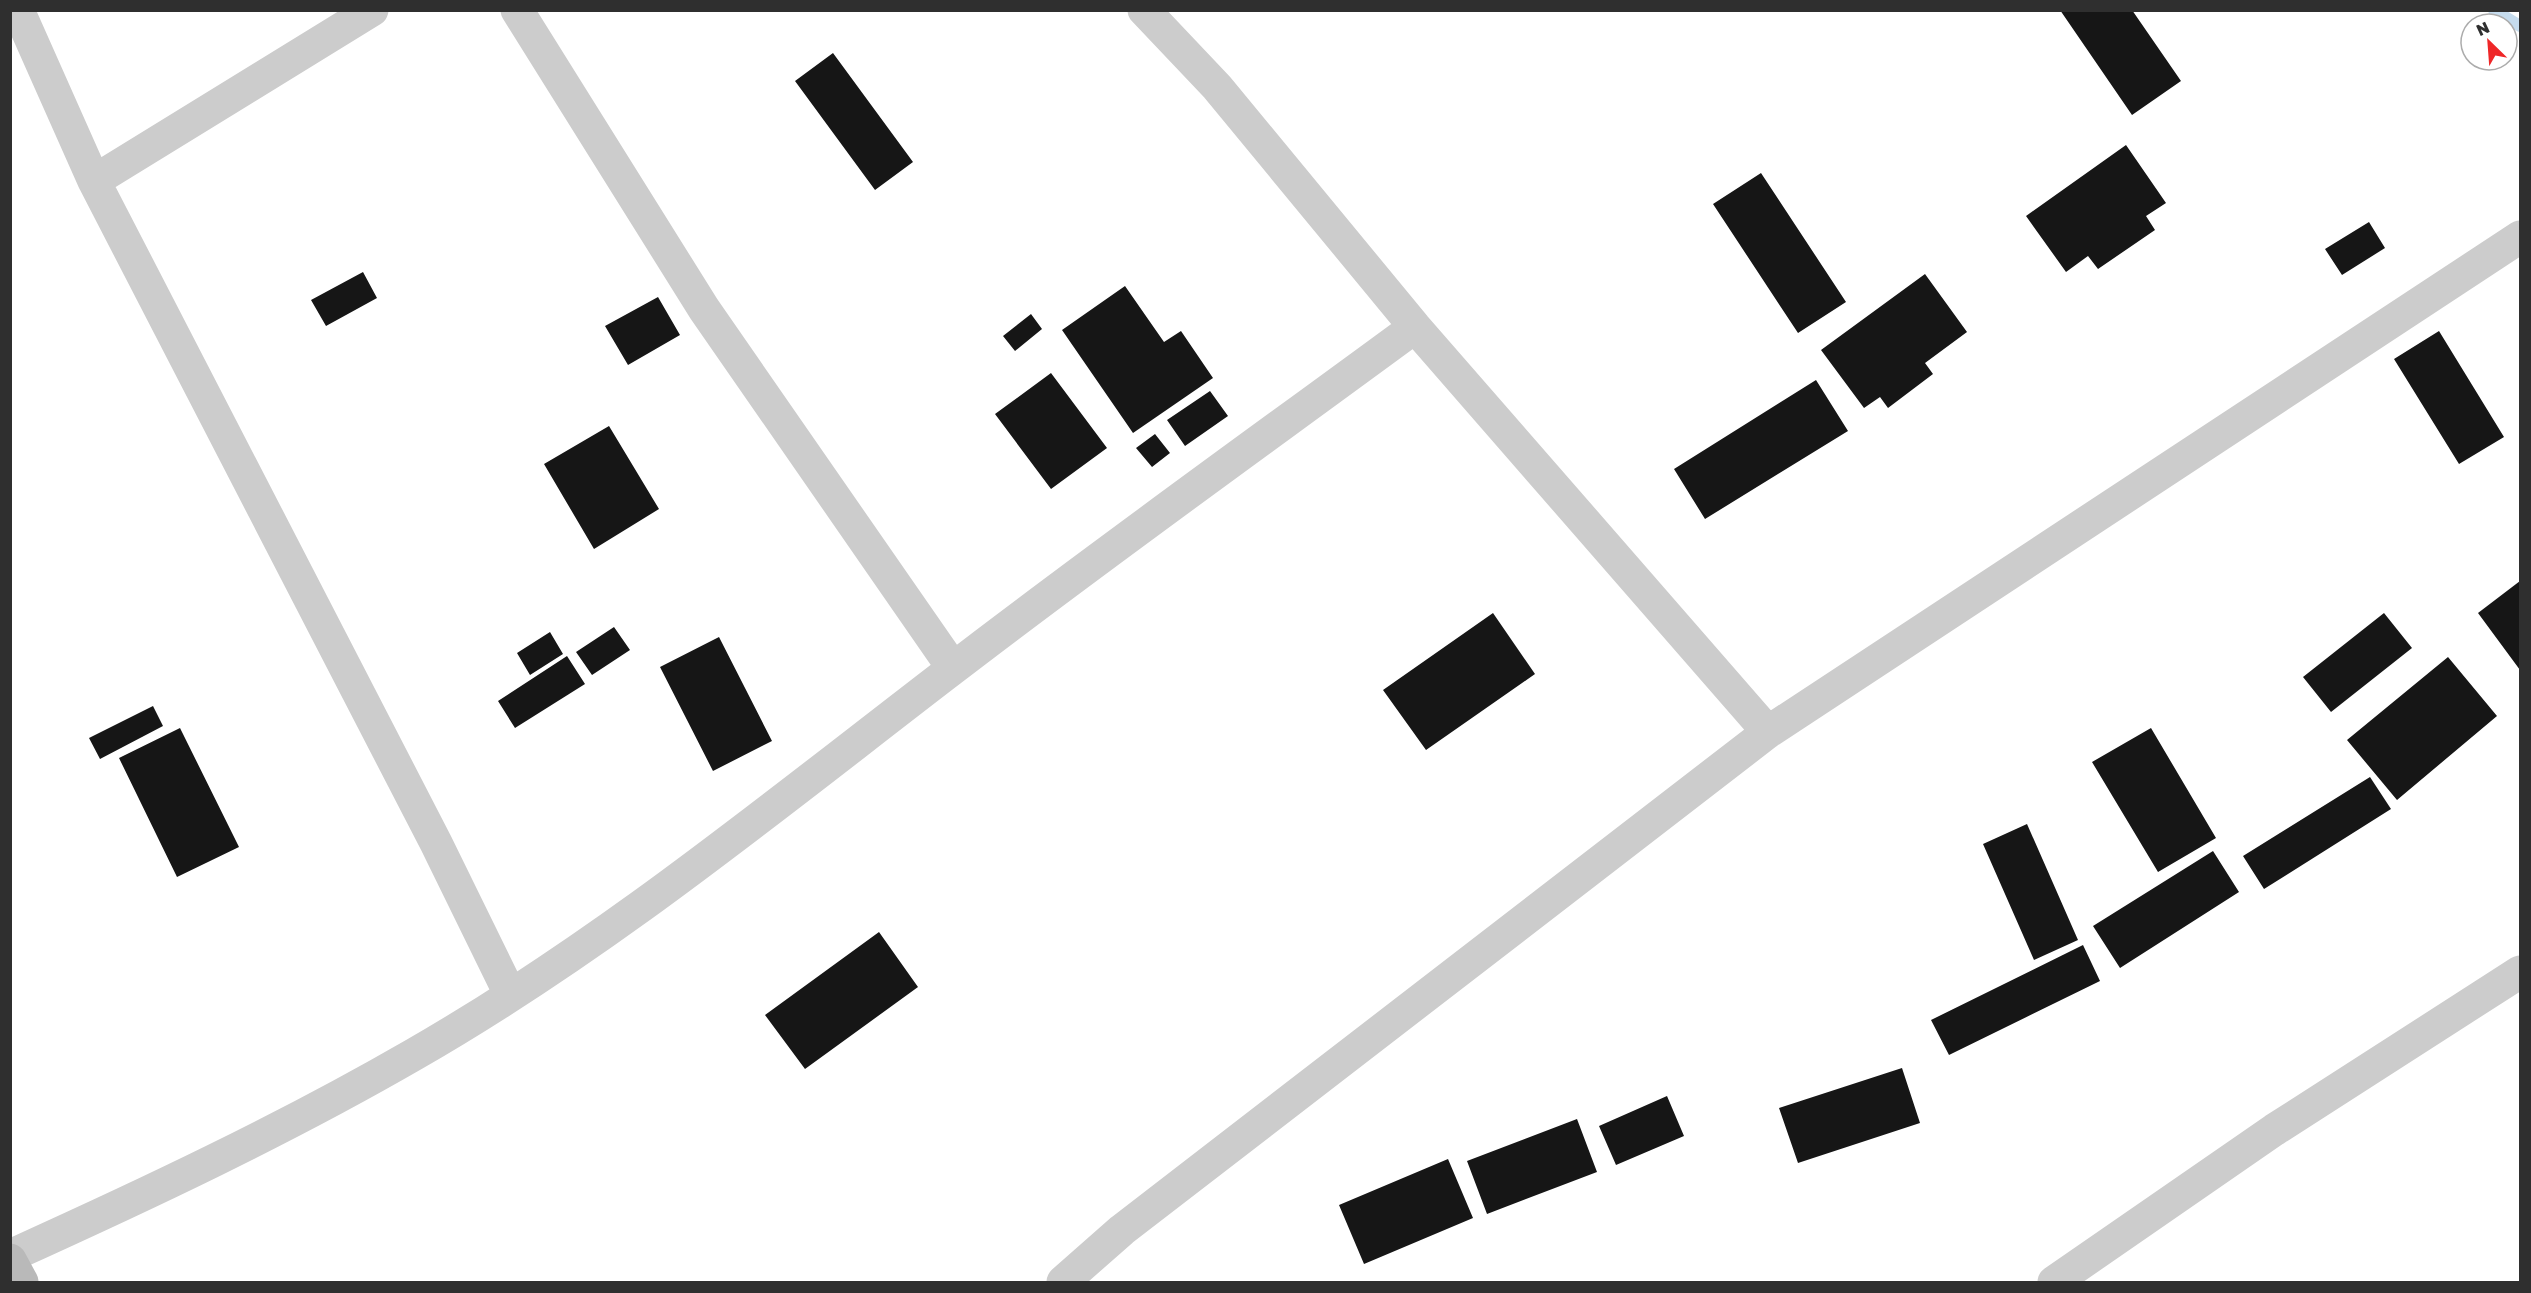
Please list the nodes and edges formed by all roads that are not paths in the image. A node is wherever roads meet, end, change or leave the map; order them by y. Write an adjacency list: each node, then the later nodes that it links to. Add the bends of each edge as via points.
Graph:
1 (18, 10): 5 (street)
2 (372, 10): 5 (street)
3 (517, 10): 8 (street, via 704,309)
4 (1143, 10): 7 (street, via 1217,87)
5 (94, 180): 11 (street)
6 (2520, 237): 9 (street)
7 (1415, 327): 8 (street); 9 (street)
8 (953, 668): 11 (street, via 692,871)
9 (1768, 732): 14 (street, via 1122,1230)
10 (2520, 972): 15 (street, via 2274,1130)
11 (510, 994): 12 (street, via 415,1054 312,1110 163,1188)
12 (10, 1258): 13 (street)
13 (22, 1282)
14 (1063, 1282)
15 (2054, 1282)

